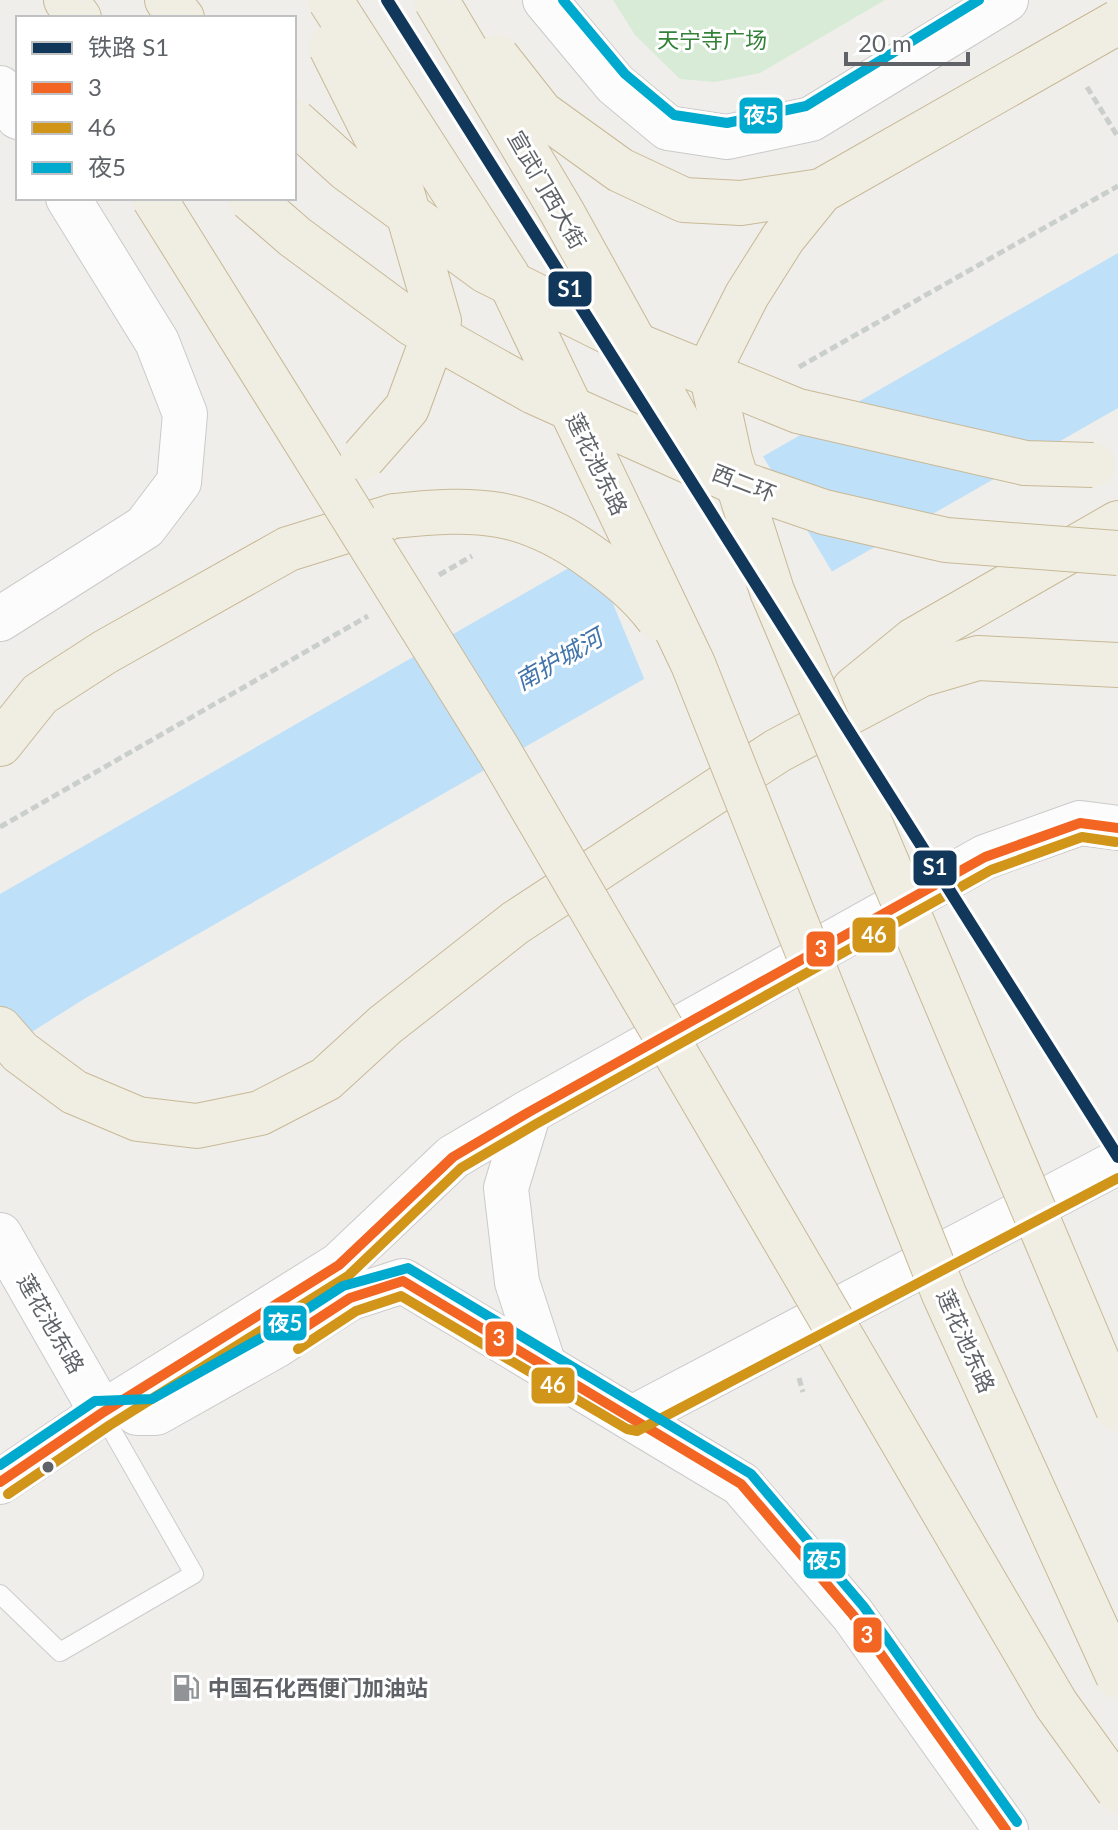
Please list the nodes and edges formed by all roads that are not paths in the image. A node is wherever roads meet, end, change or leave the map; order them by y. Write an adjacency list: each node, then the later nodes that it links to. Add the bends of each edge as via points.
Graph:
1 (167, 0): 10 (highway)
2 (304, 0): 21 (highway, bridge, via 400,185 439,321 407,408)
3 (330, 0): 25 (highway, 莲花池东路, bridge, via 507,275)
4 (436, 0): 23 (highway, 宣武门西大街, bridge, via 562,212)
5 (452, 0): 15 (highway, bridge, via 541,113 620,170 684,200 741,203)
6 (1006, 0): 8 (street, via 811,119 727,137 668,128 615,84)
7 (1113, 0): 9 (street)
8 (548, 4)
9 (1118, 9)
10 (180, 16)
11 (1118, 22): 15 (highway, bridge)
12 (0, 88): 13 (street)
13 (16, 114)
14 (296, 123): 19 (highway, bridge, via 347,169 486,271 629,342 798,411 1025,463)
15 (821, 191): 23 (highway, bridge, via 747,295 710,368 730,459)
16 (69, 200): 24 (street, via 157,342 185,414 179,482 145,527)
17 (155, 200): 41 (highway, bridge, via 499,751 1056,1704)
18 (252, 200): 22 (highway, 西二环, bridge, via 413,324 534,392 728,479 824,512 946,540)
19 (1110, 463)
20 (1118, 523): 28 (highway, via 914,640)
21 (288, 549): 25 (highway, bridge, via 394,516 451,510 516,516 561,535 636,590); 27 (highway, via 40,694)
22 (1118, 553)
23 (772, 591): 35 (highway, bridge)
24 (0, 619)
25 (693, 664): 40 (highway, 莲花池东路, bridge, via 944,1294)
26 (1118, 665): 28 (highway, via 978,658 920,675)
27 (0, 744)
28 (777, 751): 30 (highway, via 515,923 385,1025 326,1079 260,1113 197,1126 138,1119 74,1092 20,1052)
29 (1118, 828): 31 (street, via 1080,823 985,857)
30 (0, 1029)
31 (529, 1112): 34 (street, via 506,1188 517,1282); 36 (street, via 453,1157 339,1265)
32 (1118, 1162): 37 (street)
33 (0, 1235): 36 (street, 莲花池东路)
34 (544, 1365): 36 (street, via 403,1281 350,1298 156,1413); 37 (street)
35 (1118, 1409)
36 (102, 1413): 38 (street); 39 (lane, via 194,1574 60,1652)
37 (634, 1417): 42 (street, via 741,1484 853,1615)
38 (0, 1482)
39 (0, 1594)
40 (1118, 1676)
41 (1118, 1790)
42 (1006, 1830)

